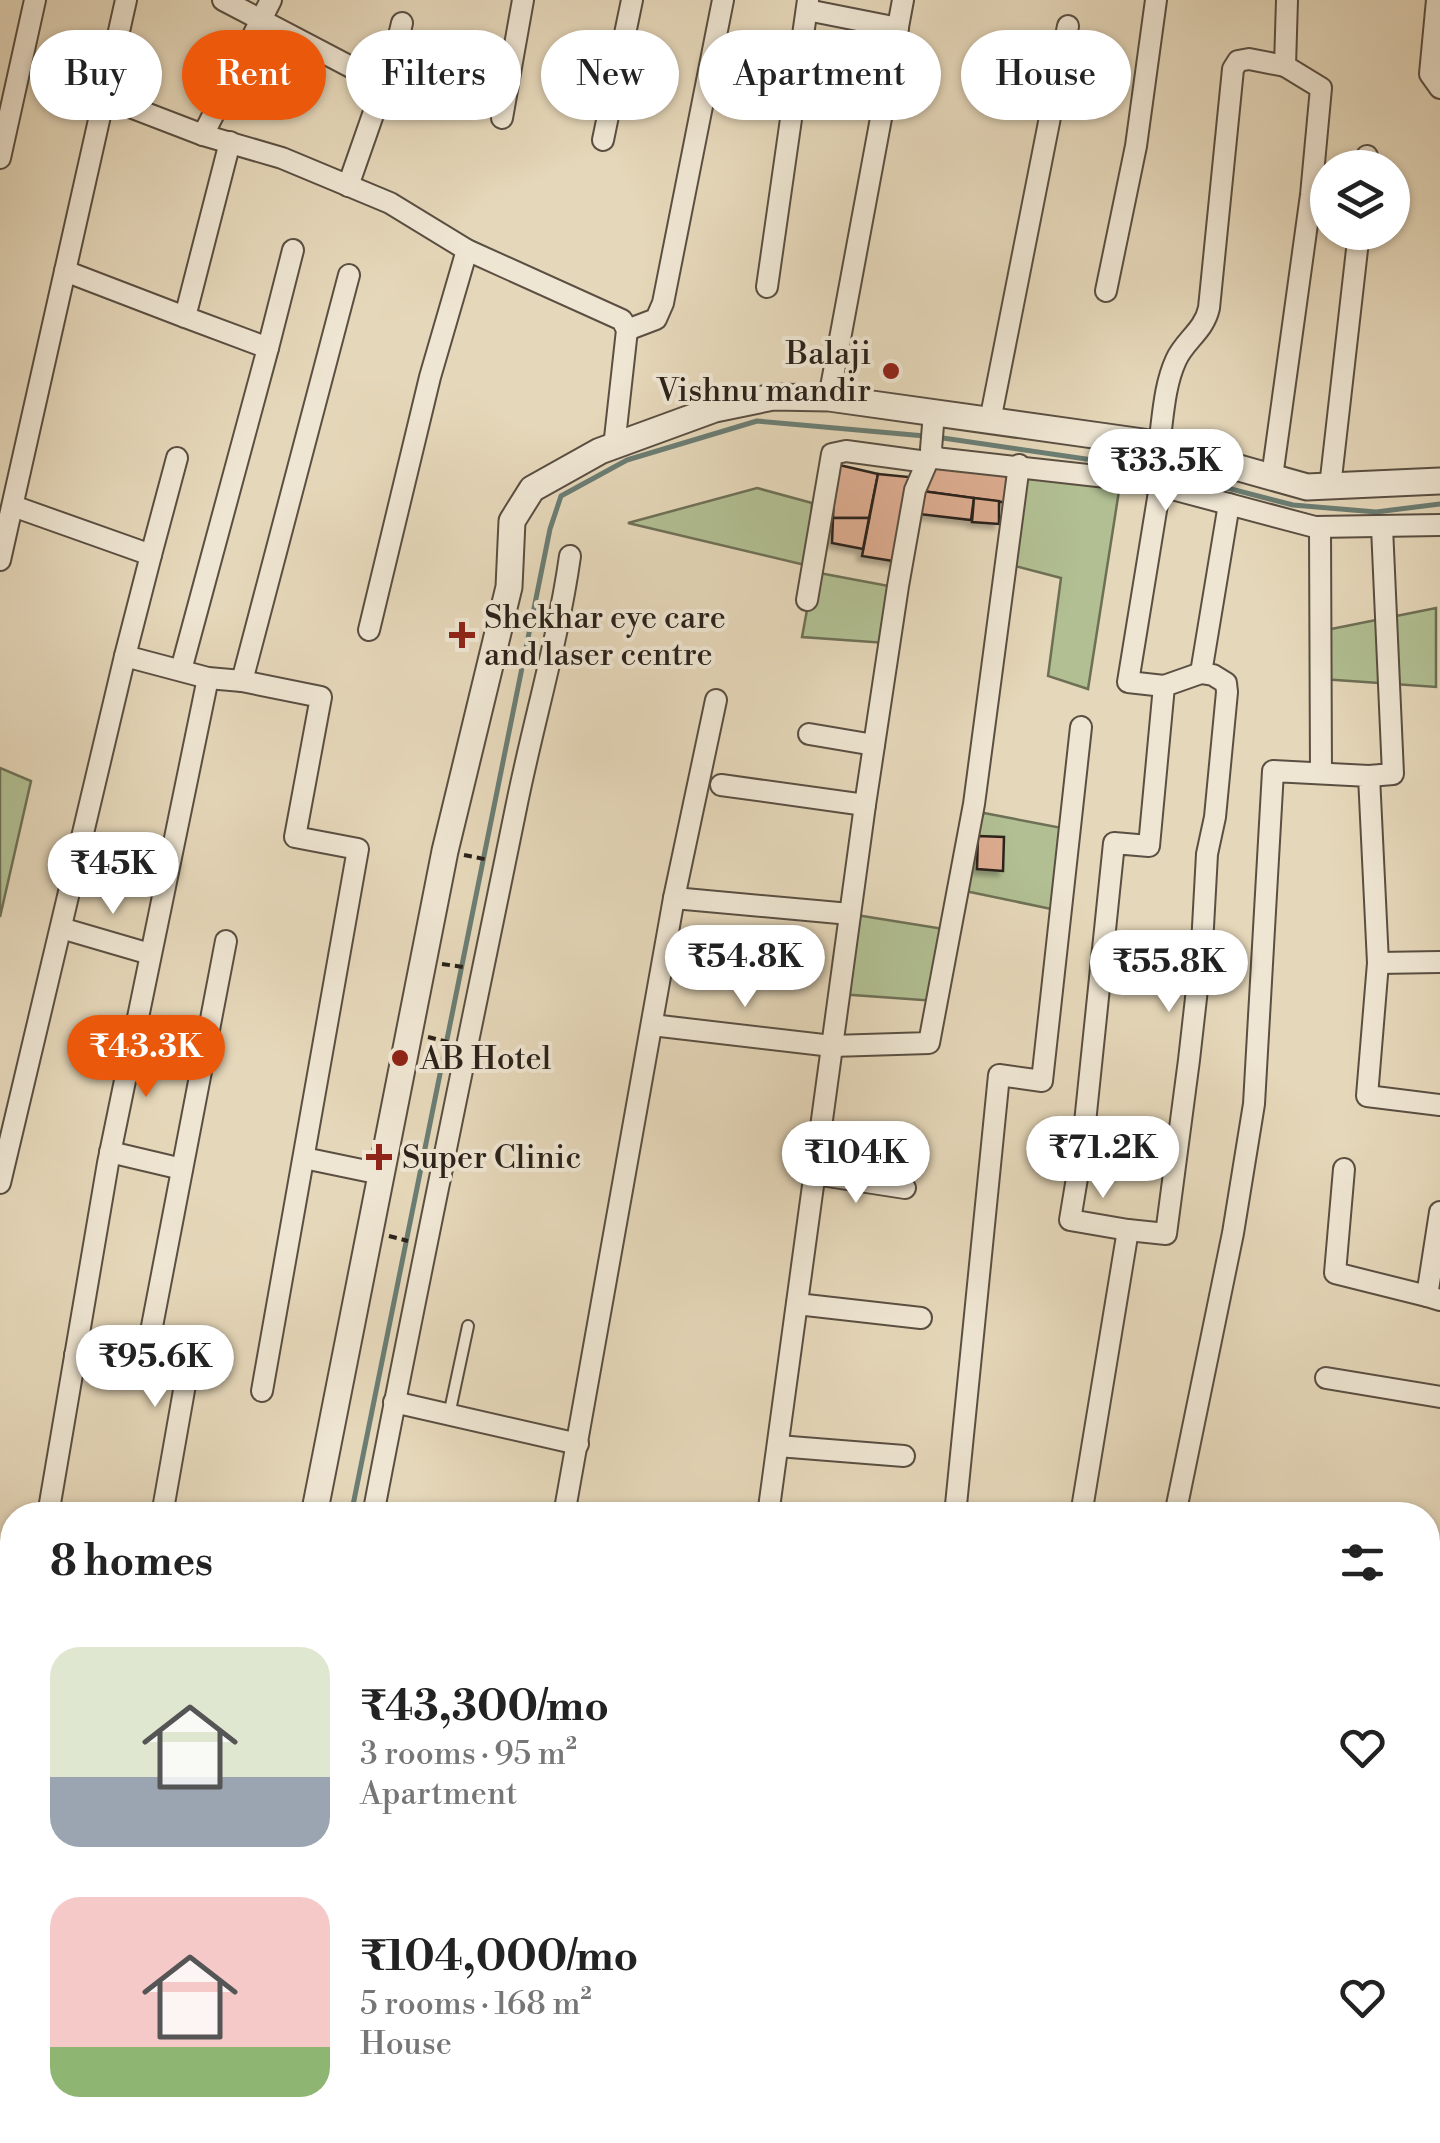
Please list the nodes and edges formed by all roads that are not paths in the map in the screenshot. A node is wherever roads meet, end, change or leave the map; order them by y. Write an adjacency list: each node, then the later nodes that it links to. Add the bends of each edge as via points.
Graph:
1 (35, 0): 28 (street)
2 (126, 0): 16 (street)
3 (223, 0): 12 (street)
4 (524, 0): 18 (street)
5 (632, 0): 26 (street)
6 (723, 0): 38 (street, via 663,303 656,319)
7 (903, 0): 15 (street)
8 (1156, 0): 36 (street, via 1136,146)
9 (1286, 0): 20 (street)
10 (1437, 0): 21 (street, via 1430,74)
11 (808, 5): 15 (street); 35 (street)
12 (266, 10): 19 (street); 25 (street)
13 (402, 24): 17 (street)
14 (1068, 26): 41 (street)
15 (898, 28): 40 (street)
16 (119, 30)
17 (401, 30)
18 (518, 30)
19 (346, 60)
20 (1285, 66): 43 (street, via 1245,59 1234,69 1210,308 1172,368); 47 (street, via 1321,88)
21 (1440, 88)
22 (162, 119): 25 (street)
23 (99, 120): 33 (street)
24 (371, 120): 29 (street)
25 (203, 134): 27 (street)
26 (603, 140)
27 (230, 142): 29 (street); 37 (street)
28 (0, 158)
29 (348, 186): 31 (street)
30 (292, 250): 39 (street)
31 (467, 250): 38 (street, via 622,320); 60 (street)
32 (1357, 250): 50 (street)
33 (65, 271): 37 (street); 52 (street)
34 (349, 275): 65 (street)
35 (766, 287)
36 (1106, 291)
37 (185, 317): 39 (street)
38 (627, 330): 44 (street)
39 (268, 348): 62 (street)
40 (829, 398): 42 (street); 44 (street, via 774,397 715,409)
41 (990, 421): 42 (street); 43 (street)
42 (931, 441): 46 (street, via 940,459); 59 (street, via 832,454); 70 (street, via 910,510)
43 (1159, 445): 47 (street)
44 (614, 446): 89 (street, via 532,489 512,520 509,587 444,851)
45 (176, 458): 56 (street)
46 (1019, 465): 49 (street); 83 (street, via 974,804 928,1043)
47 (1272, 478): 50 (street)
48 (1440, 481): 50 (street)
49 (1160, 486): 51 (street); 66 (street, via 1128,682)
50 (1330, 487)
51 (1228, 504): 54 (street); 63 (street)
52 (12, 506): 56 (street); 58 (street)
53 (1440, 525): 55 (street)
54 (1320, 528): 55 (street); 71 (street)
55 (1382, 528): 72 (street, via 1393,774)
56 (151, 555): 61 (street)
57 (570, 556): 104 (street)
58 (0, 560)
59 (807, 600)
60 (368, 630)
61 (125, 656): 62 (street); 77 (street)
62 (181, 670): 64 (street)
63 (1201, 673): 66 (street); 94 (street, via 1226,683 1227,692 1190,1060 1166,1234)
64 (208, 678): 65 (street); 79 (street)
65 (242, 682): 86 (street, via 321,697 295,837 358,849)
66 (1164, 686): 94 (street, via 1149,846 1114,844 1070,1220)
67 (716, 700): 75 (street)
68 (1080, 727): 115 (street, via 1042,1081 999,1075)
69 (808, 734): 70 (street)
70 (874, 745): 74 (street)
71 (1321, 773): 72 (street); 117 (street, via 1273,770 1254,1104)
72 (1369, 776): 81 (street)
73 (721, 785): 74 (street)
74 (864, 805): 76 (street)
75 (674, 898): 76 (street); 82 (street)
76 (850, 914): 83 (street)
77 (60, 928): 79 (street); 91 (street)
78 (226, 941): 87 (street)
79 (150, 954): 85 (street)
80 (1440, 962): 81 (street)
81 (1378, 963): 84 (street, via 1367,1096)
82 (652, 1024): 83 (street); 106 (street)
83 (832, 1046): 90 (street)
84 (1440, 1105)
85 (110, 1152): 87 (street); 99 (street)
86 (304, 1158): 89 (street); 102 (street)
87 (182, 1169): 100 (street)
88 (1344, 1169): 95 (street, via 1335,1273)
89 (381, 1174): 111 (street)
90 (815, 1174): 92 (street); 96 (street)
91 (0, 1183)
92 (905, 1188)
93 (1440, 1212): 95 (street)
94 (1128, 1230): 116 (street)
95 (1434, 1298)
96 (797, 1304): 97 (street); 107 (street)
97 (921, 1318)
98 (468, 1326): 105 (lane)
99 (75, 1355): 100 (street); 109 (street)
100 (144, 1368): 110 (street, via 186,1379)
101 (1326, 1378): 103 (street)
102 (262, 1391)
103 (1440, 1397)
104 (394, 1402): 105 (street); 112 (street)
105 (448, 1415): 106 (street)
106 (578, 1444): 113 (street)
107 (778, 1446): 108 (street); 114 (street)
108 (904, 1456)
109 (50, 1502)
110 (164, 1502)
111 (317, 1502)
112 (375, 1502)
113 (567, 1502)
114 (770, 1502)
115 (956, 1502)
116 (1084, 1502)
117 (1178, 1502)

